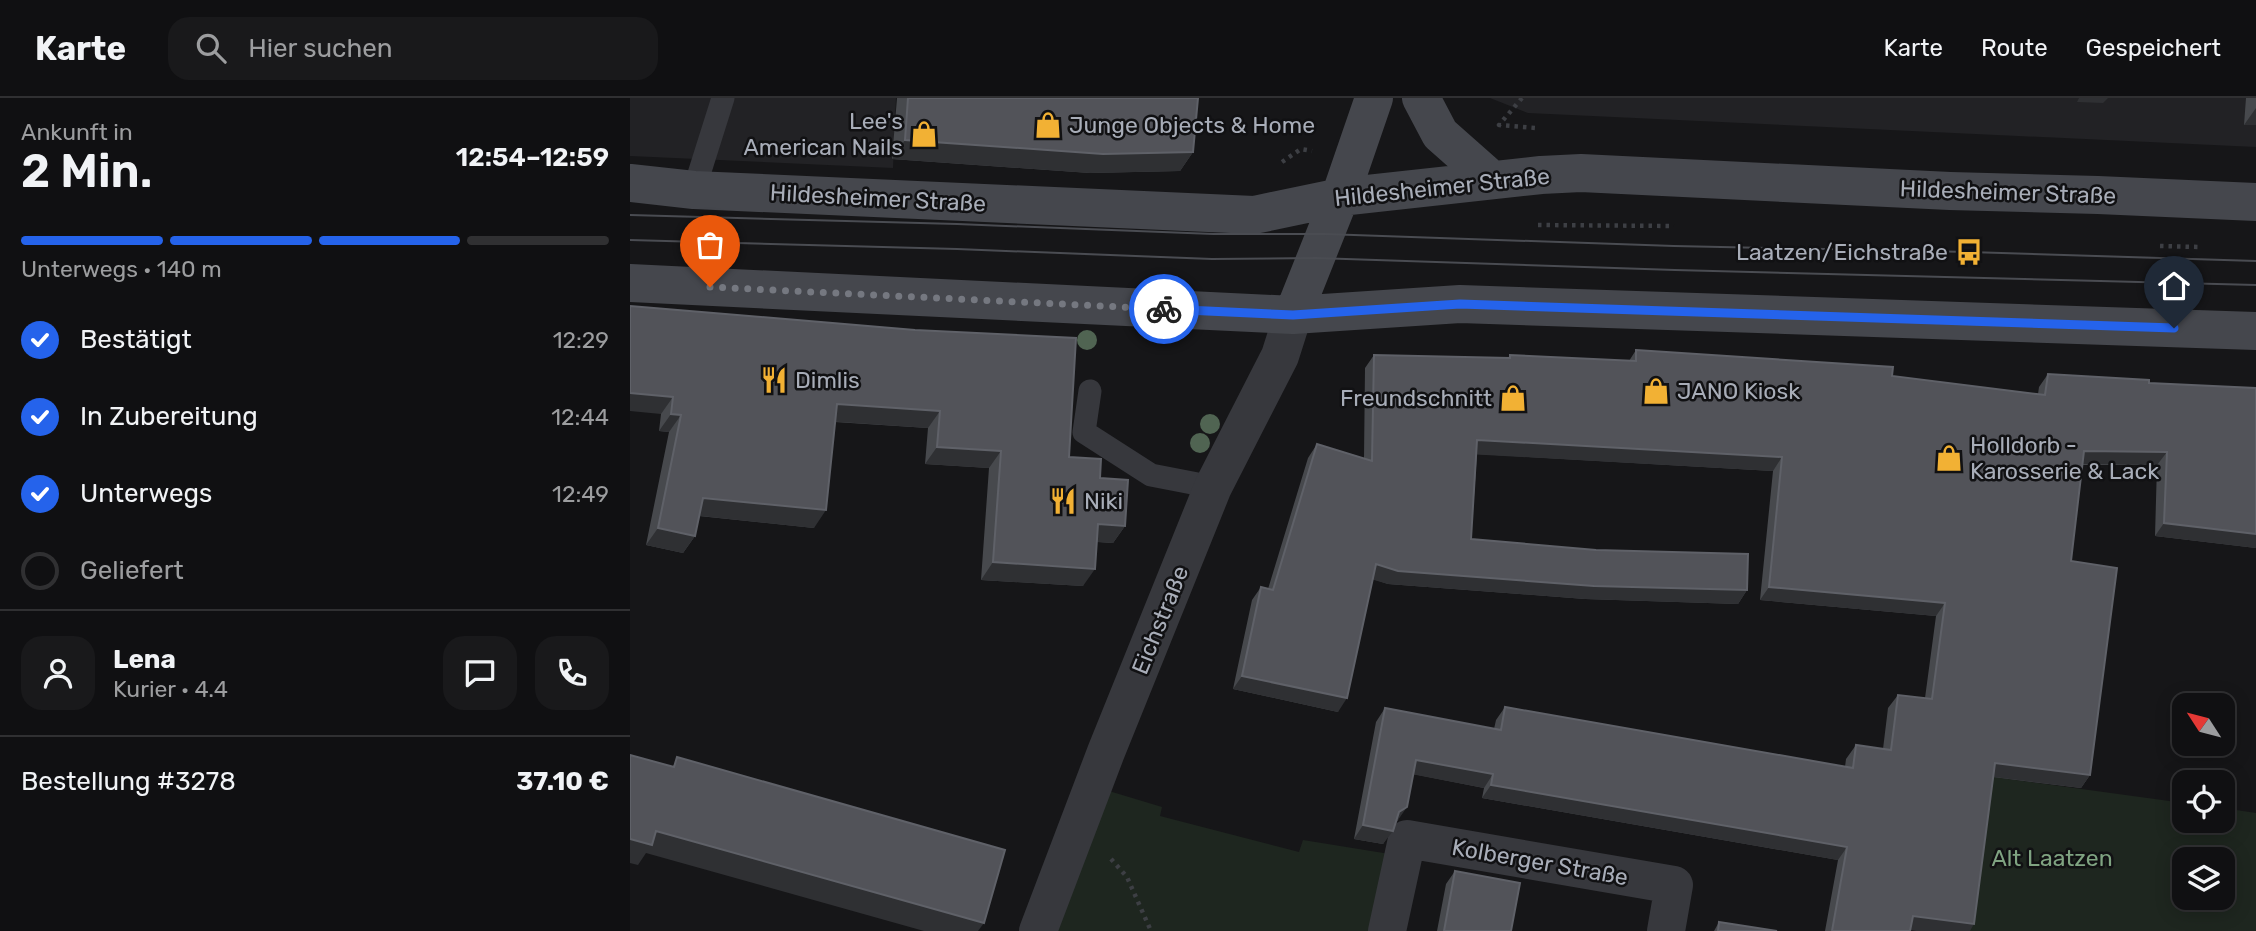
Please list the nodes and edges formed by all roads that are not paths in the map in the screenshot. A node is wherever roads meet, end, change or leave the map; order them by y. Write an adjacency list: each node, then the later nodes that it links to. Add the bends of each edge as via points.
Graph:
1 (723, 98): 6 (lane)
2 (1374, 98): 7 (main road)
3 (1421, 98): 4 (main road, via 1440,134)
4 (1492, 180): 7 (main road, Hildesheimer Straße); 8 (main road, Hildesheimer Straße, via 1581,173)
5 (630, 183): 6 (main road, Hildesheimer Straße)
6 (694, 190): 7 (main road, Hildesheimer Straße, via 1254,215)
7 (1340, 197): 10 (main road)
8 (2256, 202)
9 (630, 284): 10 (main road)
10 (1293, 315): 11 (main road, via 1460,304); 13 (street, Eichstraße, via 1280,356)
11 (2256, 331)
12 (1090, 391): 13 (lane, via 1084,432 1151,475)
13 (1213, 487): 14 (street, Eichstraße)
14 (1038, 931)
15 (1387, 931): 16 (street, Kolberger Straße, via 1407,839 1674,885)
16 (1666, 931)

